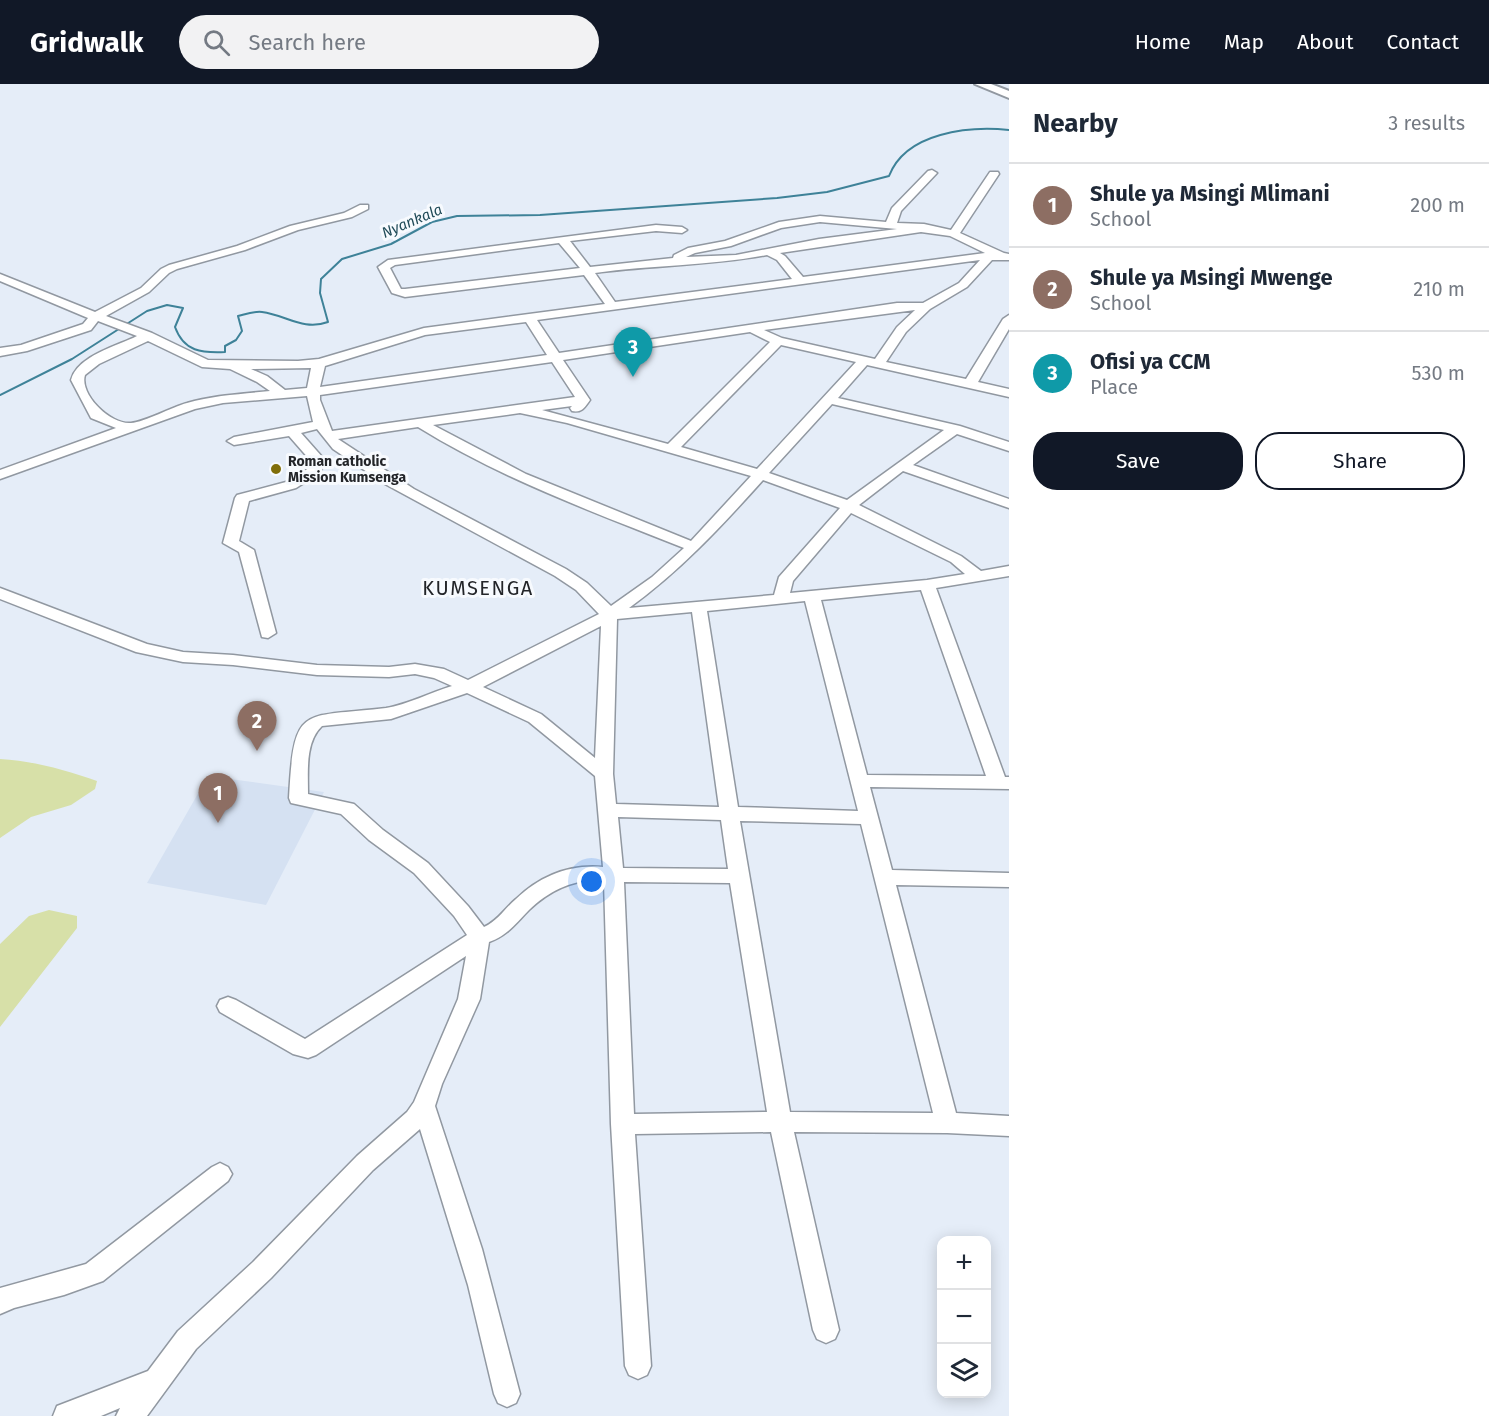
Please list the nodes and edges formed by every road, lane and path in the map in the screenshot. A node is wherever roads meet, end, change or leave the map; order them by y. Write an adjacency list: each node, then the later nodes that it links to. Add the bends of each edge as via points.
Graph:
1 (981, 84): 2 (main road)
2 (1009, 95)
3 (932, 173): 6 (street, via 896,210)
4 (994, 174): 9 (street)
5 (364, 207): 22 (street, via 173,267 145,290)
6 (891, 224): 7 (street); 14 (street, via 820,219 779,225 727,244 692,250)
7 (924, 227): 9 (street); 11 (street)
8 (682, 230): 10 (street, via 656,228)
9 (954, 234): 13 (street)
10 (562, 239): 15 (street); 15 (street, via 392,262 384,267 396,291 405,293)
11 (769, 252): 14 (street, via 707,261); 17 (street, via 781,258)
12 (983, 256): 13 (street); 17 (street); 21 (street, via 987,260 963,285)
13 (1005, 256)
14 (673, 260): 15 (street)
15 (587, 271): 20 (street)
16 (0, 277): 18 (street)
17 (800, 281): 20 (street)
18 (20, 285): 19 (street); 22 (street)
19 (0, 291)
20 (612, 306): 23 (street)
21 (926, 306): 25 (street); 30 (street)
22 (95, 317): 26 (street); 28 (street, via 87,327)
23 (529, 317): 29 (street); 31 (street, via 424,332)
24 (1009, 318): 33 (street)
25 (754, 330): 27 (street); 29 (street)
26 (148, 336): 32 (street, via 206,363); 43 (street, via 95,361 79,373 77,380 96,415)
27 (778, 341): 30 (street); 50 (street)
28 (0, 352)
29 (556, 357): 35 (street); 38 (street)
30 (872, 361): 33 (street); 37 (street)
31 (320, 363): 32 (street); 34 (street); 35 (street, via 314,372)
32 (232, 365): 34 (street)
33 (970, 384): 36 (street)
34 (275, 389): 35 (street); 43 (street, via 191,406)
35 (314, 392): 45 (street)
36 (1009, 393)
37 (827, 399): 44 (street); 52 (street)
38 (583, 400): 39 (street); 41 (street)
39 (525, 410): 40 (street); 41 (street)
40 (455, 418): 42 (street); 48 (street, via 446,430)
41 (570, 420): 50 (street)
42 (422, 424): 45 (street); 48 (street)
43 (135, 428): 53 (street)
44 (955, 429): 49 (street); 51 (street)
45 (325, 430): 46 (street); 64 (street, via 342,449 402,490 560,572 596,597)
46 (292, 431): 47 (street); 65 (street, via 317,459 316,469 280,490 242,498 231,543 246,550)
47 (234, 441)
48 (448, 441): 56 (street, via 530,481)
49 (1009, 447)
50 (670, 450): 52 (street)
51 (902, 466): 54 (street); 55 (street)
52 (759, 474): 55 (street); 56 (street)
53 (0, 475)
54 (1009, 504)
55 (849, 506): 58 (street, via 956,559); 62 (street, via 785,580)
56 (694, 547): 64 (street)
57 (1009, 571): 58 (street)
58 (977, 576): 59 (street)
59 (927, 585): 61 (street); 69 (street)
60 (0, 592): 66 (street, via 142,648 183,657 317,670 415,669)
61 (812, 597): 62 (street); 68 (street)
62 (781, 598): 63 (street)
63 (699, 608): 64 (street); 71 (street)
64 (609, 615): 66 (street); 67 (street)
65 (268, 633)
66 (469, 687): 67 (street, via 535,718); 77 (street, via 391,713 317,721 306,731 300,755 298,798 347,809 421,868)
67 (604, 774): 70 (street)
68 (860, 781): 69 (street); 72 (street)
69 (1004, 783)
70 (608, 810): 71 (street); 73 (street)
71 (730, 814): 72 (street); 74 (street)
72 (869, 818): 75 (street)
73 (614, 875): 74 (street); 77 (street, via 572,874 524,903 500,928); 82 (street)
74 (739, 876): 80 (street)
75 (884, 877): 76 (street); 81 (street)
76 (1009, 880)
77 (480, 937): 78 (street, via 308,1049); 79 (street, via 469,999)
78 (228, 1006)
79 (424, 1106): 88 (street, via 187,1340); 89 (street, via 468,1237)
80 (780, 1122): 81 (street); 82 (street); 86 (street)
81 (947, 1123): 83 (street)
82 (623, 1124): 87 (street)
83 (1009, 1126)
84 (220, 1174): 85 (street, via 94,1273)
85 (0, 1302)
86 (826, 1330)
87 (638, 1366)
88 (155, 1381): 90 (street); 91 (street)
89 (507, 1394)
90 (67, 1416)
91 (130, 1416)

